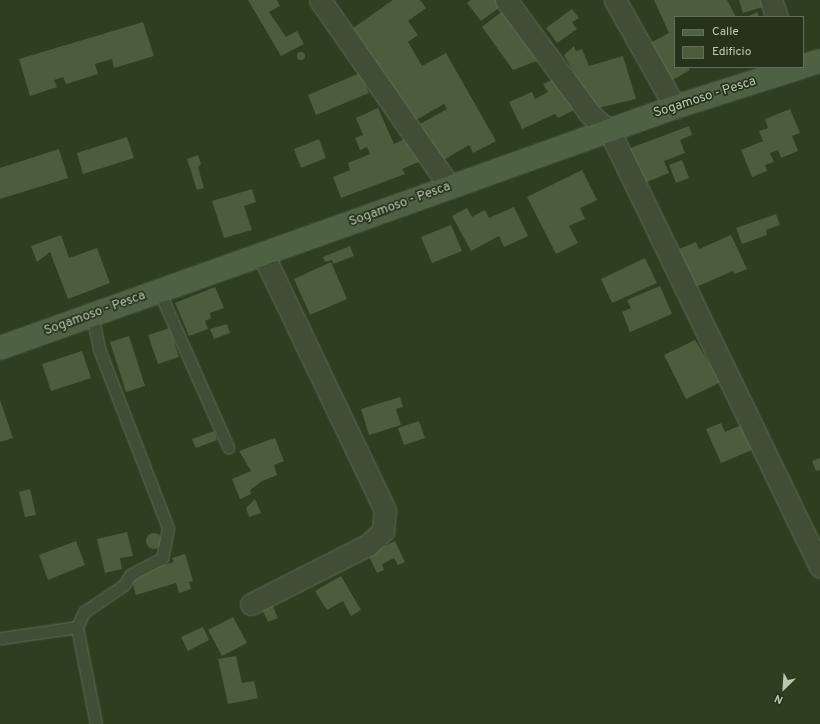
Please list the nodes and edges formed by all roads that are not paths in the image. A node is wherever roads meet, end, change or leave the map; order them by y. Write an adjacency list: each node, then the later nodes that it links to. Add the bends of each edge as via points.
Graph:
1 (320, 0): 11 (street)
2 (506, 0): 10 (street, via 590,114)
3 (615, 0): 9 (street)
4 (771, 0): 5 (street)
5 (777, 16)
6 (820, 61): 7 (main road, Sogamoso - Pesca)
7 (804, 65)
8 (795, 68): 9 (main road, Sogamoso - Pesca)
9 (675, 107): 10 (main road, Sogamoso - Pesca)
10 (610, 132): 11 (main road, Sogamoso - Pesca); 17 (street)
11 (450, 187): 12 (main road, Sogamoso - Pesca)
12 (263, 254): 13 (main road, Sogamoso - Pesca); 18 (street, via 385,510 384,530 368,545)
13 (159, 291): 14 (main road, Sogamoso - Pesca); 16 (lane)
14 (92, 315): 15 (main road, Sogamoso - Pesca); 19 (lane, via 100,349 168,528 162,558 130,575 124,586 84,612)
15 (0, 348)
16 (228, 447)
17 (820, 567)
18 (251, 604)
19 (77, 627): 20 (lane); 21 (lane)
20 (2, 638)
21 (96, 724)

